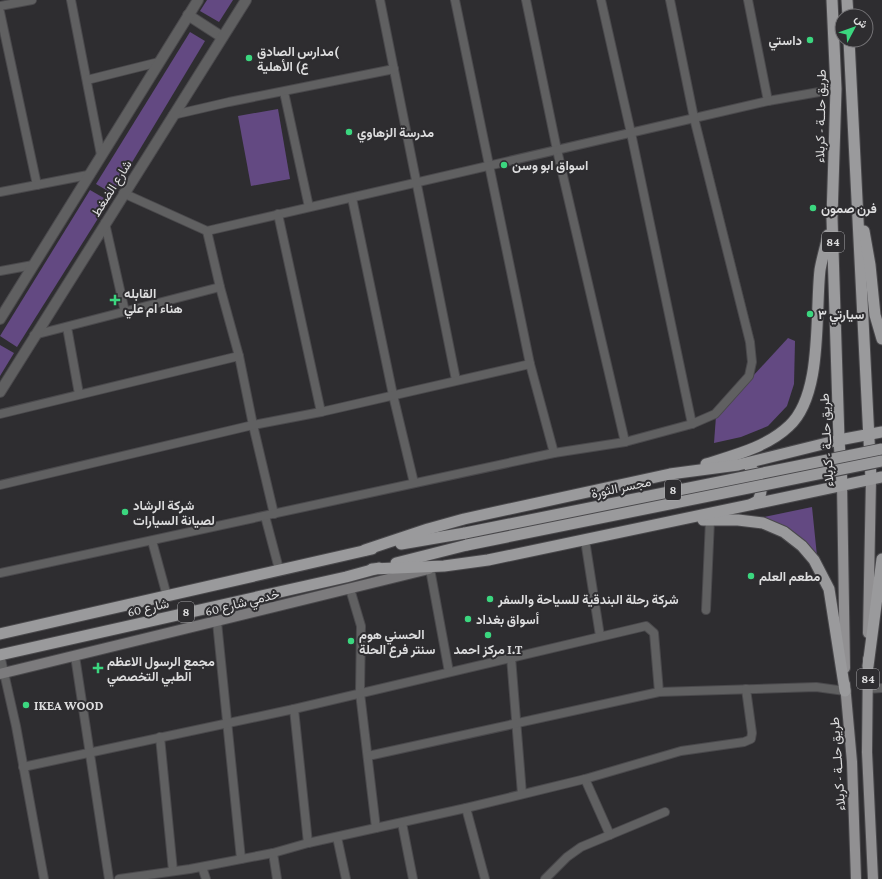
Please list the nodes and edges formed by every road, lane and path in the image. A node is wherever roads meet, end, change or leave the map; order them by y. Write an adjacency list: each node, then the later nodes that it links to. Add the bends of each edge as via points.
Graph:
1 (32, 0): 12 (street)
2 (71, 0): 19 (street)
3 (198, 0): 14 (street, شارع الضغط)
4 (246, 0): 15 (street, شارع الضغط)
5 (380, 0): 18 (street)
6 (455, 0): 28 (street)
7 (526, 0): 26 (street)
8 (601, 0): 25 (street)
9 (670, 0): 24 (street)
10 (748, 0): 22 (street)
11 (832, 0): 20 (highway, طريق حلــة - كربلاء / 84)
12 (0, 6)
13 (0, 12): 31 (street)
14 (188, 15): 15 (street); 17 (street, شارع الضغط)
15 (222, 37): 23 (street, شارع الضغط)
16 (849, 48): 34 (highway, 84)
17 (159, 62): 19 (street); 27 (street, شارع الضغط)
18 (394, 69): 21 (street); 30 (street)
19 (87, 80): 27 (street)
20 (836, 89): 22 (street); 38 (highway, طريق حلــة - كربلاء / 84)
21 (284, 92): 23 (street); 36 (street)
22 (768, 101): 24 (street)
23 (173, 115): 33 (street, شارع الضغط)
24 (694, 118): 25 (street); 57 (street, via 750,342 752,362 749,376 715,414)
25 (631, 133): 26 (street); 57 (street)
26 (557, 150): 28 (street); 62 (street)
27 (101, 155): 29 (street, شارع الضغط)
28 (489, 166): 30 (street); 50 (street)
29 (88, 176): 31 (street); 41 (street, شارع الضغط)
30 (417, 183): 35 (street); 51 (street)
31 (37, 185): 32 (street)
32 (0, 192)
33 (123, 193): 39 (street, شارع الضغط); 40 (street)
34 (856, 195): 48 (highway, via 870,265 875,315); 60 (highway, 84)
35 (352, 198): 36 (street); 54 (street)
36 (309, 207): 37 (street)
37 (278, 214): 40 (street); 55 (street)
38 (832, 218): 61 (highway, طريق حلــة - كربلاء / 84); 67 (highway, via 820,270 816,356 804,404 798,417 789,427 763,445)
39 (105, 223): 44 (street); 47 (street, شارع الضغط)
40 (207, 231): 43 (street)
41 (33, 265): 42 (street); 45 (street, شارع الضغط)
42 (0, 271)
43 (220, 287): 44 (street); 49 (street)
44 (124, 312): 46 (street)
45 (0, 319)
46 (67, 327): 47 (street); 53 (street)
47 (34, 336): 52 (street, شارع الضغط)
48 (882, 339)
49 (239, 356): 53 (street); 58 (street)
50 (530, 364): 51 (street); 64 (street)
51 (456, 380): 54 (street)
52 (0, 392)
53 (79, 394): 56 (street)
54 (392, 395): 55 (street); 69 (street)
55 (321, 412): 58 (street)
56 (0, 414)
57 (692, 424): 62 (street)
58 (253, 425): 71 (street); 73 (street)
59 (882, 432): 60 (highway)
60 (869, 435): 61 (highway); 68 (highway, 84)
61 (839, 440): 66 (highway); 70 (highway, طريق حلــة - كربلاء / 84)
62 (625, 442): 64 (street)
63 (882, 449): 79 (highway, مجسر الثورة / 8, bridge, via 465,533)
64 (554, 453): 69 (street)
65 (882, 461): 82 (highway, مجسر الثورة / 8, bridge, via 467,545)
66 (738, 465): 67 (highway); 72 (highway, via 752,469 761,481 762,491 758,500)
67 (670, 474): 79 (highway, via 464,519)
68 (876, 478): 70 (highway); 95 (main road, 84)
69 (414, 483): 73 (street)
70 (842, 484): 72 (highway); 101 (main road, طريق حلــة - كربلاء / 84)
71 (0, 485)
72 (747, 506): 76 (highway)
73 (274, 514): 74 (street)
74 (265, 516): 78 (street); 84 (street)
75 (710, 520): 76 (highway); 88 (street); 101 (highway, via 763,522 784,532 802,546 814,560 829,589)
76 (678, 521): 77 (highway)
77 (585, 540): 81 (highway, via 488,560); 91 (street)
78 (152, 541): 85 (street); 87 (street)
79 (365, 550): 84 (highway, شارع 60 / 8)
80 (882, 559): 95 (highway)
81 (444, 566): 82 (highway); 83 (main road, خدمي شارع 60)
82 (372, 569): 92 (highway, شارع 60 / 8)
83 (430, 569): 86 (main road, خدمي شارع 60); 96 (street)
84 (279, 570): 87 (highway, شارع 60 / 8)
85 (0, 573)
86 (350, 589): 89 (main road, خدمي شارع 60); 103 (street, via 361,626)
87 (167, 596): 90 (highway, شارع 60 / 8)
88 (706, 610)
89 (216, 622): 93 (main road, خدمي شارع 60); 105 (street)
90 (0, 634)
91 (600, 636): 94 (street); 102 (street, via 646,626 651,629 654,633)
92 (0, 655): 97 (street)
93 (75, 656): 97 (main road, خدمي شارع 60); 110 (street)
94 (511, 657): 96 (street); 106 (street)
95 (868, 666): 100 (main road, 84)
96 (449, 672): 103 (street)
97 (2, 674): 114 (street)
98 (882, 688): 100 (street)
99 (746, 689): 101 (street, via 816,687); 102 (street); 115 (street, via 752,733 750,739 681,751)
100 (868, 689): 109 (main road, 84)
101 (845, 691): 108 (main road, طريق حلــة - كربلاء / 84)
102 (659, 692): 106 (street)
103 (360, 693): 104 (street); 111 (street)
104 (294, 709): 105 (street); 123 (street)
105 (226, 722): 107 (street); 125 (street)
106 (517, 724): 111 (street); 116 (street)
107 (160, 737): 110 (street); 127 (street)
108 (850, 744): 109 (main road, via 859,747); 113 (main road, طريق حلــة - كربلاء / 84)
109 (867, 745): 112 (main road, 84)
110 (90, 752): 114 (street); 129 (street)
111 (368, 756): 120 (street)
112 (867, 760): 113 (main road, via 858,759); 138 (main road, 84)
113 (852, 762): 137 (main road, طريق حلــة - كربلاء / 84)
114 (23, 767): 128 (street)
115 (585, 779): 116 (street); 121 (street)
116 (522, 794): 117 (street)
117 (466, 808): 119 (street); 135 (street)
118 (665, 812): 121 (street)
119 (402, 823): 120 (street); 134 (street)
120 (376, 828): 122 (street)
121 (610, 835): 136 (street, via 573,852)
122 (337, 837): 123 (street); 133 (street)
123 (308, 843): 124 (street)
124 (273, 853): 125 (street); 132 (street)
125 (241, 859): 126 (street)
126 (202, 867): 127 (street); 131 (street)
127 (173, 872): 130 (street)
128 (44, 879)
129 (109, 879)
130 (118, 879)
131 (206, 879)
132 (277, 879)
133 (346, 879)
134 (413, 879)
135 (485, 879)
136 (545, 879)
137 (856, 879)
138 (873, 879)

